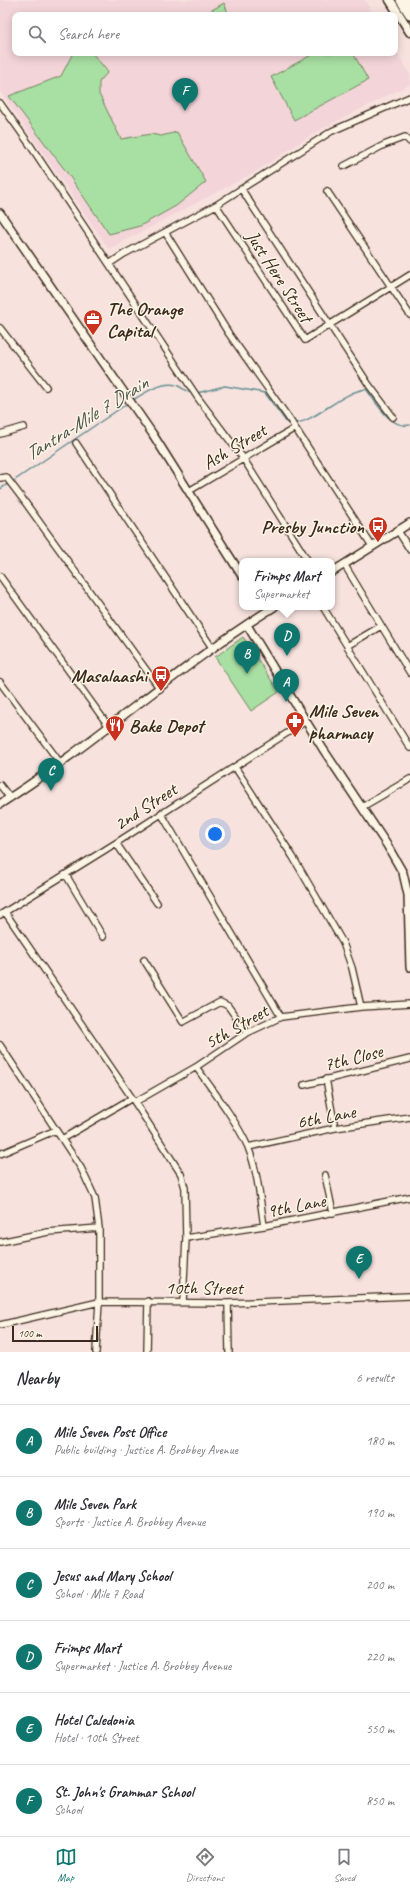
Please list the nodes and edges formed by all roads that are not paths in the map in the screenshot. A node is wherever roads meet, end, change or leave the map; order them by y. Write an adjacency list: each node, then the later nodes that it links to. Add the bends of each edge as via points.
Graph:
1 (390, 0): 3 (main road)
2 (401, 0): 5 (highway)
3 (398, 12)
4 (398, 13): 6 (main road)
5 (410, 14)
6 (410, 32)
7 (410, 97): 11 (street, via 332,131)
8 (0, 103): 16 (street)
9 (410, 142): 10 (street, via 405,137)
10 (344, 166)
11 (242, 190): 13 (street); 20 (street)
12 (327, 191): 18 (street)
13 (216, 205): 15 (street); 20 (street, Just Here Street, via 304,339 307,340)
14 (0, 213): 30 (street)
15 (165, 232): 16 (street); 24 (street, via 229,334)
16 (109, 264): 28 (street, via 198,398)
17 (410, 275): 18 (street, Just Here Street)
18 (392, 287): 19 (street); 20 (street, Just Here Street)
19 (410, 315)
20 (330, 325): 23 (street)
21 (0, 328): 22 (street)
22 (46, 387)
23 (393, 417)
24 (294, 426): 28 (street, Ash Street); 33 (street)
25 (24, 427): 26 (street)
26 (0, 434)
27 (76, 443): 45 (street)
28 (242, 458): 30 (street, Ash Street); 35 (street)
29 (3, 478): 48 (street, via 11,484)
30 (190, 491): 38 (street)
31 (410, 523): 32 (street)
32 (398, 531): 33 (street); 34 (street)
33 (372, 546): 36 (street)
34 (410, 550)
35 (306, 558)
36 (344, 564): 37 (street); 43 (street)
37 (335, 570)
38 (239, 571)
39 (0, 576): 50 (street)
40 (263, 610): 42 (street)
41 (325, 610): 44 (street)
42 (247, 625): 45 (street, via 232,633); 49 (street)
43 (381, 626): 44 (street); 46 (street)
44 (347, 646): 51 (street)
45 (213, 649): 48 (street)
46 (410, 673)
47 (0, 682): 52 (street)
48 (160, 689): 50 (street)
49 (306, 721): 53 (street, 2nd Street); 58 (street)
50 (110, 728): 52 (street)
51 (410, 748)
52 (61, 764): 56 (street)
53 (235, 767): 59 (street, 2nd Street); 70 (street, via 293,857 343,943)
54 (410, 779): 58 (street)
55 (0, 785): 56 (street)
56 (10, 798): 57 (street)
57 (0, 804)
58 (362, 807): 62 (street, via 401,869)
59 (161, 813): 60 (street, 2nd Street); 71 (street)
60 (116, 843): 61 (street, 2nd Street); 63 (street)
61 (66, 875): 64 (street, 2nd Street); 65 (street)
62 (409, 890): 66 (street)
63 (157, 903)
64 (2, 913): 78 (street)
65 (103, 936)
66 (410, 953): 68 (street)
67 (144, 960): 72 (street, via 184,1022 220,1002 228,1006)
68 (410, 967)
69 (410, 1004): 70 (street, 5th Street)
70 (361, 1007): 71 (street, 5th Street)
71 (281, 1017): 72 (street, 5th Street)
72 (247, 1033): 75 (street, 5th Street)
73 (0, 1045): 81 (street)
74 (410, 1059): 76 (street, 7th Close)
75 (196, 1067): 78 (street, 5th Street); 83 (street)
76 (326, 1079): 77 (street, 7th Close); 80 (street)
77 (304, 1085)
78 (133, 1100): 82 (street, 5th Street); 90 (street, via 183,1179)
79 (410, 1117): 80 (street, 6th Lane)
80 (335, 1128): 83 (street, 6th Lane)
81 (56, 1130): 82 (street); 84 (street)
82 (62, 1139): 89 (street, via 81,1168 95,1198)
83 (248, 1147): 88 (street, via 256,1176)
84 (0, 1154)
85 (325, 1176): 87 (street)
86 (410, 1197): 87 (street, 9th Lane)
87 (333, 1213): 88 (street, 9th Lane)
88 (264, 1226): 90 (street, 9th Lane)
89 (99, 1228): 91 (street, via 48,1232); 94 (street)
90 (186, 1238): 95 (street)
91 (0, 1242)
92 (410, 1296): 96 (street, 10th Street)
93 (148, 1301): 94 (street, 10th Street); 95 (street, 10th Street); 99 (street)
94 (99, 1302): 97 (street, 10th Street); 98 (street)
95 (183, 1302): 96 (street, 10th Street)
96 (228, 1303): 100 (street)
97 (0, 1325)
98 (96, 1352)
99 (147, 1352)
100 (228, 1352)

